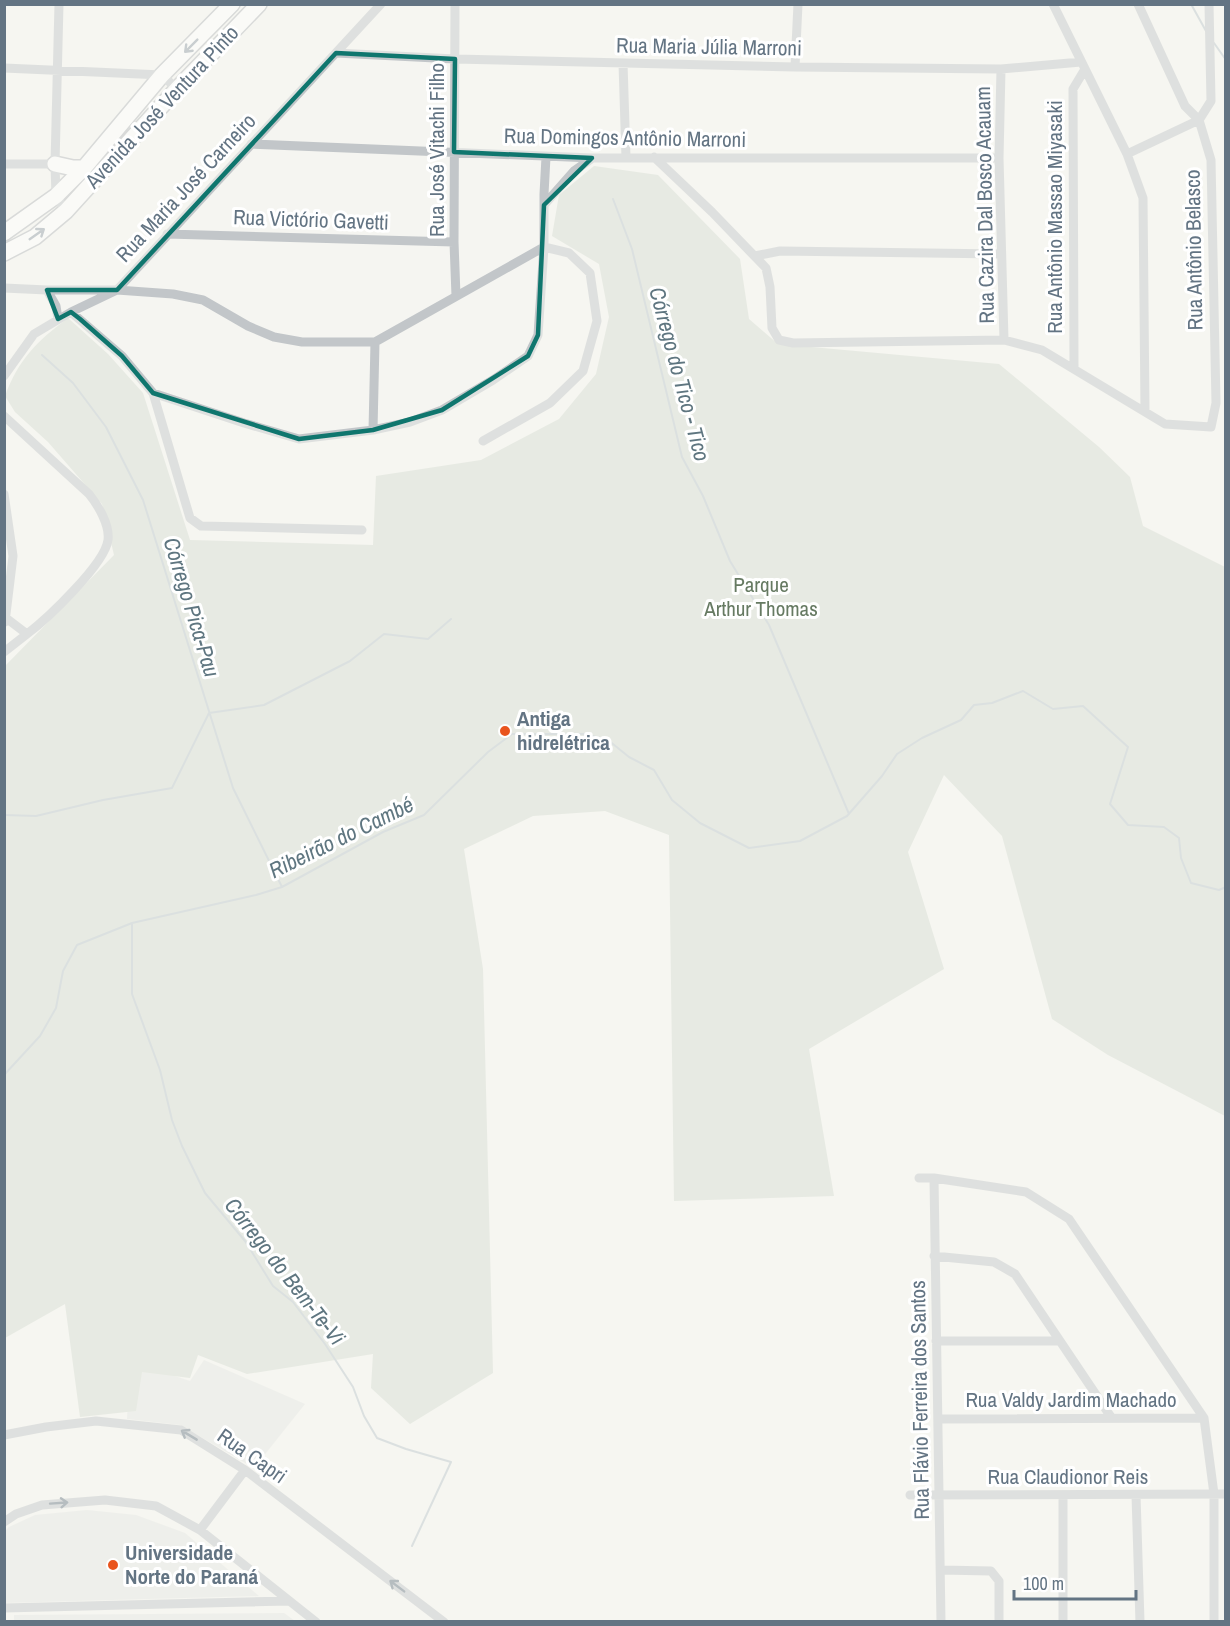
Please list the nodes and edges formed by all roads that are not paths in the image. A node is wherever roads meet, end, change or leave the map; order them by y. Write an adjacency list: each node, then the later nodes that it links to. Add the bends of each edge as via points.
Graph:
1 (59, 4): 17 (street)
2 (232, 4): 18 (main road, Avenida José Ventura Pinto, one-way to 18)
3 (260, 4): 19 (main road, Avenida José Ventura Pinto)
4 (381, 4): 10 (street, Rua Maria José Carneiro)
5 (455, 4): 11 (street, Rua José Vitachi Filho)
6 (798, 4): 14 (street)
7 (1053, 4): 13 (street)
8 (1138, 4): 20 (street, via 1185,106)
9 (1209, 4): 20 (street, via 1211,101)
10 (336, 53): 11 (street, Rua Maria Júlia Marroni); 21 (street, Rua Maria José Carneiro)
11 (455, 59): 12 (street, Rua Maria Júlia Marroni); 22 (street, Rua José Vitachi Filho)
12 (623, 63): 14 (street, Rua Maria Júlia Marroni); 27 (street)
13 (1083, 65): 16 (street, Rua Maria Júlia Marroni); 23 (street); 50 (street, Rua Antônio Massao Miyasaki, via 1073,89)
14 (795, 67): 16 (street, Rua Maria Júlia Marroni)
15 (4, 68): 17 (street)
16 (1001, 69): 28 (street, Rua Cazira Dal Bosco Acauam)
17 (57, 70): 18 (street); 30 (street)
18 (162, 75): 19 (street); 31 (main road, Avenida José Ventura Pinto)
19 (177, 89): 34 (main road, Avenida José Ventura Pinto)
20 (1199, 120): 23 (street); 53 (street, Rua Antônio Belasco, via 1211,160 1216,403 1211,427 1165,424)
21 (250, 144): 22 (street, Rua Domingos Antônio Marroni); 36 (street, Rua Maria José Carneiro)
22 (454, 152): 24 (street, Rua Domingos Antônio Marroni); 37 (street, Rua José Vitachi Filho)
23 (1127, 154): 53 (street, via 1143,198)
24 (546, 156): 26 (street, Rua Domingos Antônio Marroni); 33 (street)
25 (654, 157): 27 (street, Rua Domingos Antônio Marroni); 28 (street, Rua Domingos Antônio Marroni); 41 (street)
26 (592, 158): 27 (street, Rua Domingos Antônio Marroni); 33 (street, via 574,171)
27 (626, 158)
28 (999, 158): 40 (street, Rua Cazira Dal Bosco Acauam)
29 (4, 164): 30 (street)
30 (55, 164): 31 (main road); 32 (street)
31 (84, 168): 32 (main road, Avenida José Ventura Pinto)
32 (56, 196): 34 (street); 35 (main road, Avenida José Ventura Pinto)
33 (544, 205): 38 (street)
34 (66, 211): 39 (main road, Avenida José Ventura Pinto, one-way to 34, via 35,237)
35 (4, 233)
36 (167, 234): 37 (street, Rua Victório Gavetti); 44 (street, Rua Maria José Carneiro)
37 (454, 243): 45 (street, Rua José Vitachi Filho)
38 (544, 247): 45 (street); 55 (street, via 538,335 528,356 442,410); 56 (street, via 569,253 590,273 597,321 583,371 550,403)
39 (4, 253)
40 (1001, 254): 41 (street, via 780,251); 48 (street, Rua Cazira Dal Bosco Acauam)
41 (755, 256): 48 (street, via 768,273 772,328 779,340)
42 (4, 288): 43 (street)
43 (47, 290): 44 (street); 47 (street)
44 (117, 290): 46 (street, Rua Maria José Carneiro); 49 (street, via 203,300 274,337 302,342)
45 (456, 296): 49 (street)
46 (71, 312): 47 (street, Rua Maria José Carneiro); 52 (street, via 122,356)
47 (58, 319): 51 (street, Rua Maria José Carneiro, via 34,334)
48 (1004, 340): 50 (street, via 1042,350)
49 (375, 342): 55 (street)
50 (1074, 368): 53 (street)
51 (4, 376)
52 (153, 393): 55 (street, via 298,438); 58 (street, via 190,518 201,526)
53 (1146, 411)
54 (4, 416): 60 (street, via 96,502 109,537 103,555 77,586)
55 (373, 430)
56 (483, 441)
57 (4, 494): 59 (street, via 13,556)
58 (362, 530)
59 (5, 620): 60 (street)
60 (27, 634): 61 (street)
61 (4, 652)
62 (919, 1178): 63 (street)
63 (934, 1178): 64 (street, Rua Flávio Ferreira dos Santos); 68 (street, via 1026,1192 1069,1219)
64 (934, 1256): 65 (street, Rua Flávio Ferreira dos Santos); 66 (street, via 994,1262 1015,1274)
65 (936, 1341): 66 (street); 69 (street, Rua Flávio Ferreira dos Santos)
66 (1060, 1341): 67 (street)
67 (1111, 1418): 68 (street, Rua Valdy Jardim Machado); 69 (street, Rua Valdy Jardim Machado)
68 (1204, 1418): 72 (street)
69 (938, 1419): 75 (street, Rua Flávio Ferreira dos Santos)
70 (4, 1435): 71 (street, Rua Capri, one-way to 70, via 181,1430 96,1421)
71 (245, 1470): 79 (street); 88 (street, Rua Capri, one-way to 71)
72 (1214, 1494): 73 (street, Rua Claudionor Reis); 77 (street, Rua Claudionor Reis); 80 (street)
73 (1226, 1494)
74 (910, 1495): 75 (street, Rua Claudionor Reis)
75 (940, 1495): 76 (street, Rua Claudionor Reis); 82 (street, Rua Flávio Ferreira dos Santos)
76 (1063, 1495): 77 (street, Rua Claudionor Reis); 91 (street)
77 (1136, 1495): 92 (street)
78 (4, 1522): 79 (street, one-way to 79, via 42,1505 105,1500 156,1506)
79 (200, 1530): 83 (street)
80 (1214, 1553): 81 (street); 85 (street)
81 (1226, 1553)
82 (941, 1570): 89 (street, Rua Flávio Ferreira dos Santos); 90 (street, via 991,1571 999,1581)
83 (288, 1601): 84 (street); 87 (street)
84 (4, 1608)
85 (1214, 1611): 86 (street); 93 (street)
86 (1226, 1611)
87 (315, 1622)
88 (444, 1622)
89 (941, 1622)
90 (999, 1622)
91 (1063, 1622)
92 (1140, 1622)
93 (1214, 1622)

